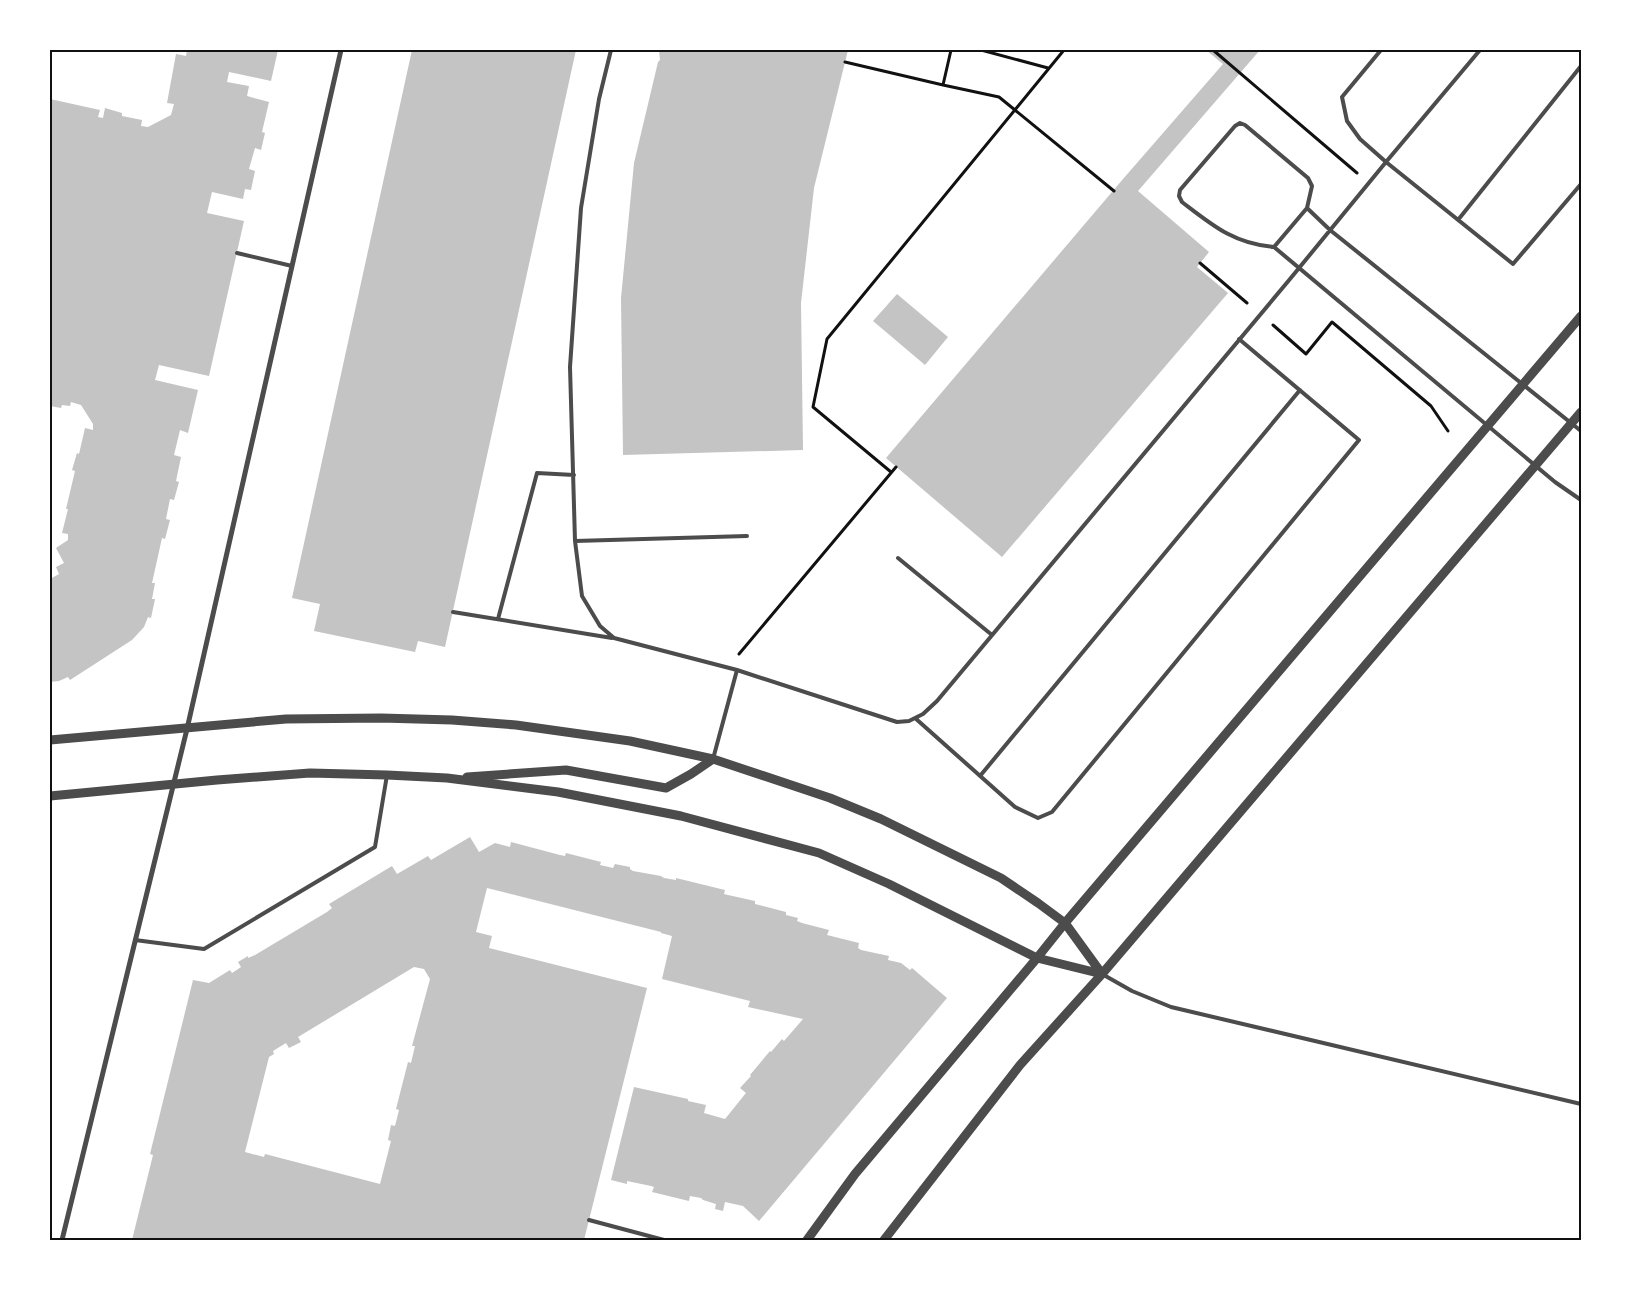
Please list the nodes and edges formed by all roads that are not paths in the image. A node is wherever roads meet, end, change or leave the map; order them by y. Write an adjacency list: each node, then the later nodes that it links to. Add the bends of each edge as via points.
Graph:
1 (341, 50): 13 (street)
2 (610, 50): 24 (lane, via 582,208 570,367)
3 (1381, 50): 6 (lane, via 1342,97 1347,121 1360,139)
4 (1480, 50): 6 (lane)
5 (1581, 66): 9 (lane)
6 (1386, 162): 9 (lane); 10 (lane)
7 (1581, 184): 9 (lane, via 1513,264)
8 (1307, 208): 10 (lane); 11 (lane); 11 (lane, via 1312,186 1308,178 1240,123 1180,190 1178,196 1182,202 1222,232 1256,246)
9 (1458, 220)
10 (1330, 230): 14 (lane); 17 (lane)
11 (1274, 247): 14 (lane)
12 (237, 253): 13 (lane)
13 (292, 266): 35 (street)
14 (1299, 268): 16 (lane); 21 (lane)
15 (1581, 316): 17 (street)
16 (1239, 339): 18 (lane); 31 (lane)
17 (1523, 385): 20 (lane); 21 (street)
18 (1300, 390): 39 (lane); 39 (lane, via 1359,440 1052,812 1038,818 1033,816 1015,807)
19 (1581, 412): 20 (street)
20 (1572, 423): 22 (lane); 23 (street)
21 (1488, 426): 23 (lane); 43 (street)
22 (1581, 431)
23 (1535, 465): 25 (lane); 46 (street)
24 (574, 475): 27 (lane); 30 (lane, via 537,473)
25 (1581, 500)
26 (747, 536): 27 (lane)
27 (575, 541): 32 (lane, via 582,596 600,626)
28 (898, 558): 31 (lane)
29 (453, 612): 30 (lane)
30 (498, 619): 32 (lane)
31 (992, 635): 34 (lane, via 937,701)
32 (614, 638): 33 (lane)
33 (736, 670): 34 (lane, via 896,722); 37 (lane)
34 (916, 718): 39 (lane)
35 (187, 729): 36 (street); 37 (street, via 286,720 452,720 630,740); 41 (street)
36 (50, 740)
37 (713, 759): 40 (street, via 666,788 566,770); 43 (street, via 830,798 881,819 1001,878)
38 (387, 775): 40 (street); 41 (street, via 310,773); 44 (lane, via 375,848 204,949)
39 (980, 776)
40 (447, 778): 45 (street, via 558,792 681,816 819,852)
41 (173, 785): 42 (street); 44 (street)
42 (50, 796)
43 (1065, 923): 45 (street); 46 (street)
44 (135, 940): 49 (street)
45 (1037, 958): 46 (street); 51 (street, via 855,1174)
46 (1102, 974): 47 (lane, via 1171,1007); 52 (street, via 1020,1065)
47 (1581, 1104)
48 (589, 1220): 50 (lane)
49 (62, 1240)
50 (664, 1240)
51 (807, 1240)
52 (884, 1240)

